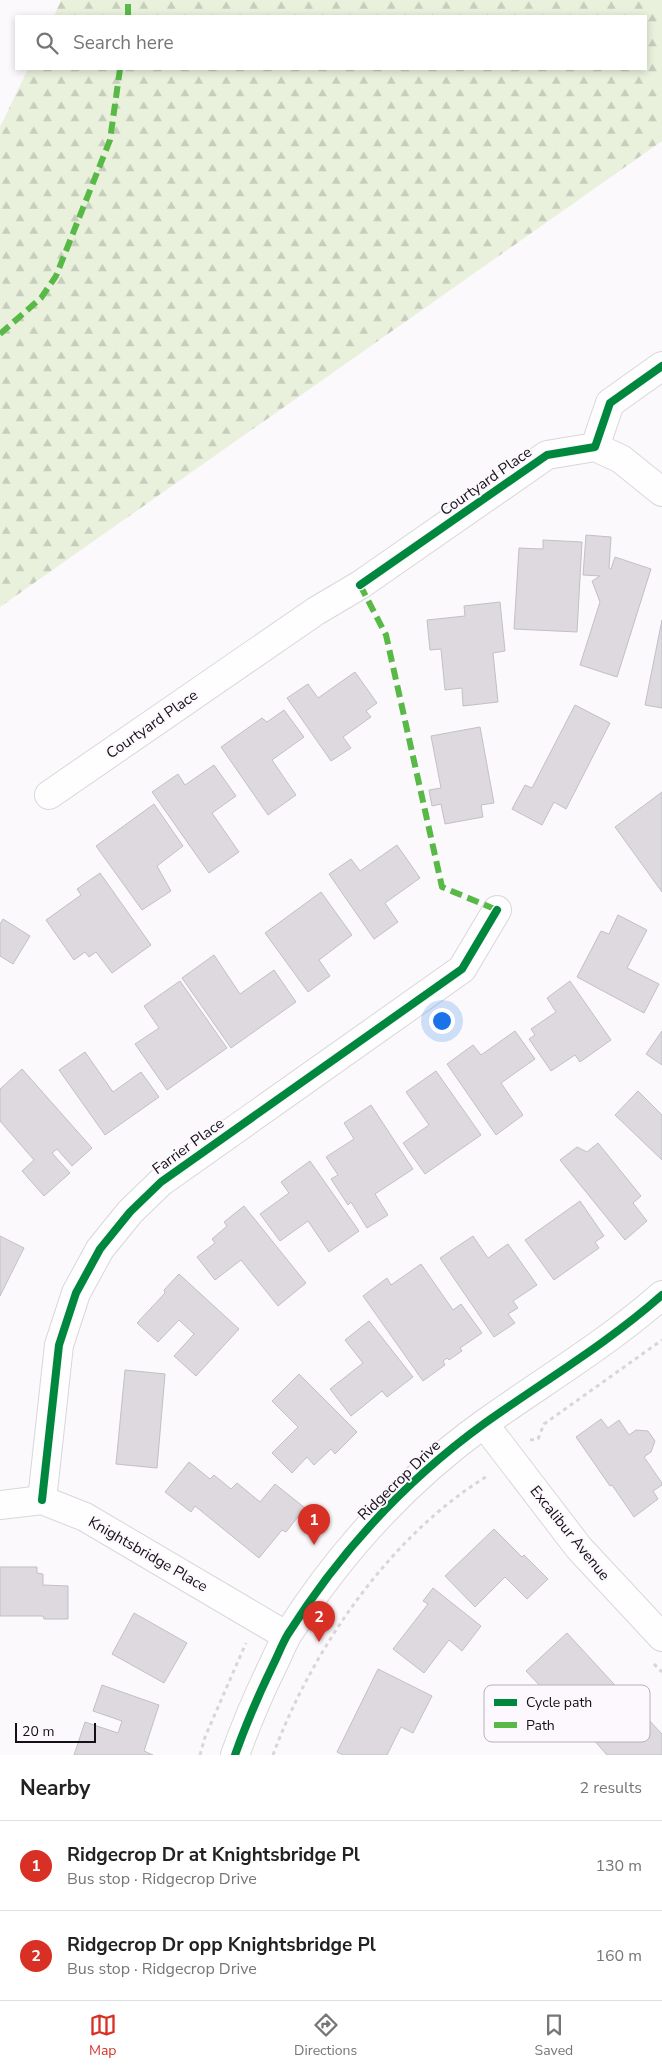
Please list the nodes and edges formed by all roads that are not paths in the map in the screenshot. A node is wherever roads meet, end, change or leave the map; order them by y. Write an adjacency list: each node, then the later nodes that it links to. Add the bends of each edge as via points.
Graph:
1 (662, 366): 2 (street, via 610,403)
2 (595, 447): 3 (street, via 621,460); 4 (street, Courtyard Place, via 547,455)
3 (662, 492)
4 (49, 795)
5 (497, 910): 8 (street, Farrier Place, via 462,969 161,1182 130,1212 100,1249 76,1293 59,1345)
6 (662, 1295): 7 (street, Ridgecrop Drive)
7 (484, 1424): 10 (street, Ridgecrop Drive, via 431,1465 382,1513 335,1567); 11 (street, Excalibur Avenue, via 579,1548)
8 (42, 1500): 9 (street, Knightsbridge Place); 10 (street, Knightsbridge Place, via 85,1517)
9 (0, 1505)
10 (287, 1636): 12 (street, Ridgecrop Drive)
11 (662, 1637)
12 (235, 1755)

